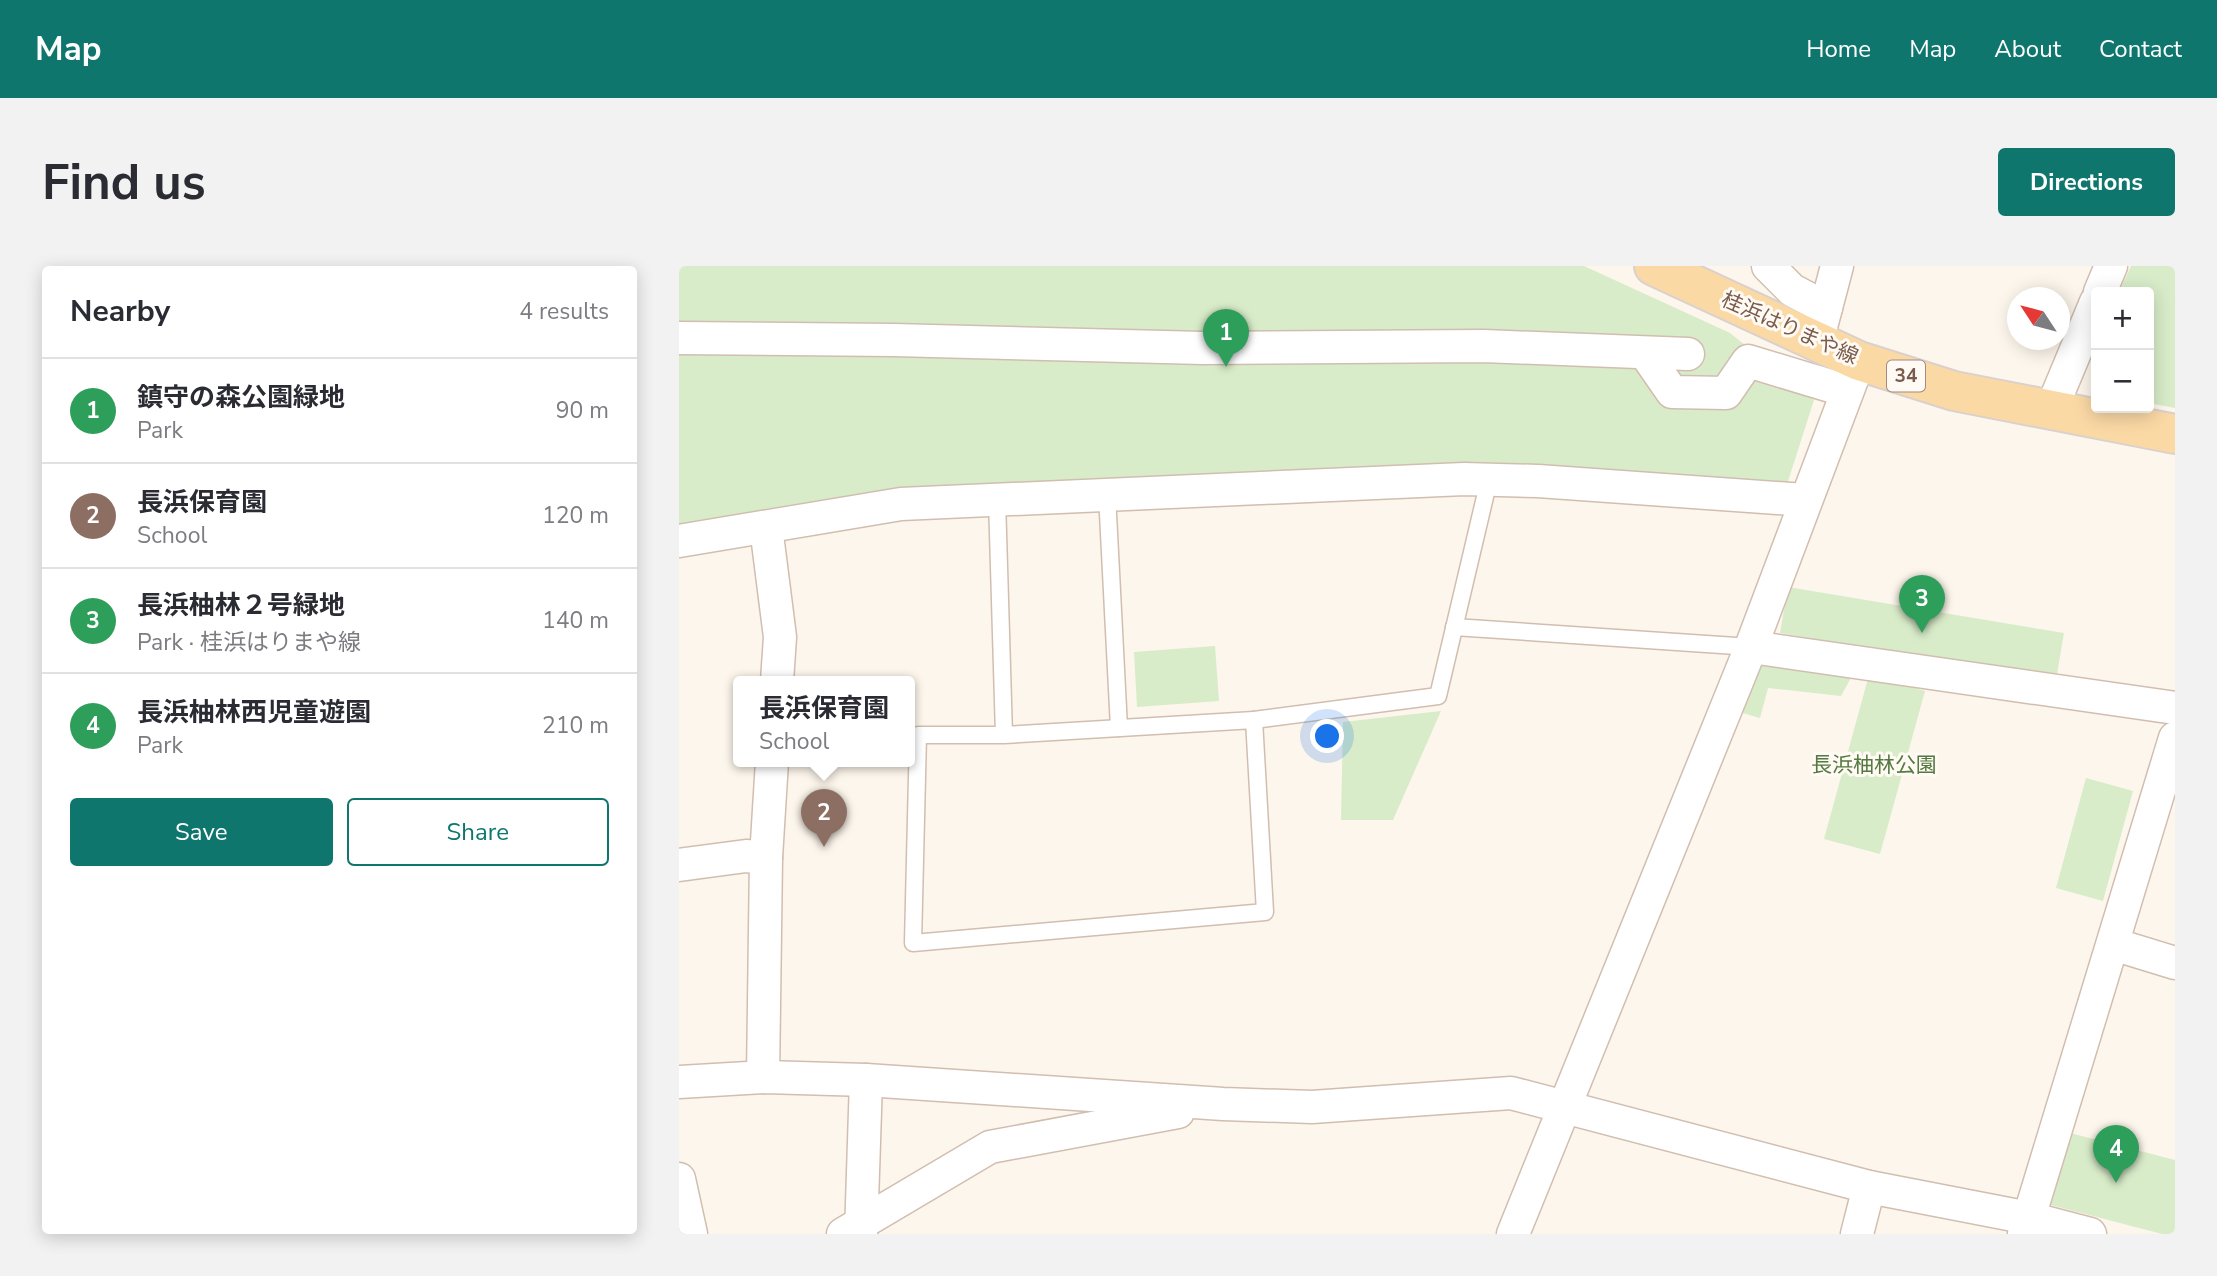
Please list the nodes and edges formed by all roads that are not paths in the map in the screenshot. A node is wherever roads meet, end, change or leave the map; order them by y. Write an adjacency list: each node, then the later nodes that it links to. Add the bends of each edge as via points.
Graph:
1 (1654, 266): 7 (main road, 桂浜はりまや線 / 34)
2 (1768, 266): 7 (street)
3 (1837, 266): 7 (street)
4 (2111, 266): 5 (street)
5 (2102, 287)
6 (2091, 314): 12 (street)
7 (1821, 325): 11 (main road, 桂浜はりまや線 / 34)
8 (679, 338): 9 (street, via 1203,348 1484,346)
9 (1645, 353): 10 (street); 11 (street, via 1672,392 1726,393 1748,361)
10 (1688, 354)
11 (1853, 376): 12 (main road, 桂浜はりまや線 / 34); 17 (street)
12 (2051, 410): 13 (main road, 桂浜はりまや線 / 34)
13 (2175, 434)
14 (1489, 480): 15 (street); 17 (street); 20 (lane)
15 (1107, 494): 16 (street); 25 (lane)
16 (997, 499): 18 (street, via 901,504); 26 (lane)
17 (1805, 500): 21 (street)
18 (766, 527): 19 (street); 22 (street, via 780,637)
19 (679, 541)
20 (1454, 627): 21 (lane); 24 (lane, via 1438,696)
21 (1751, 647): 23 (street); 37 (street)
22 (777, 676)
23 (2175, 708)
24 (1254, 720): 25 (lane); 26 (lane, via 1265,912 913,943 918,735)
25 (1119, 728): 26 (lane)
26 (1003, 735)
27 (2175, 738): 31 (street)
28 (772, 767): 29 (street)
29 (766, 858): 30 (street, via 746,856); 33 (street)
30 (679, 865)
31 (2113, 944): 32 (street); 40 (street)
32 (2175, 963)
33 (763, 1077): 34 (street); 35 (street)
34 (866, 1080): 36 (street); 41 (street)
35 (679, 1082)
36 (1223, 1104): 37 (street, via 1312,1107 1511,1093); 41 (street, via 990,1147)
37 (1565, 1107): 39 (street); 43 (street)
38 (679, 1179): 42 (street)
39 (1869, 1187): 40 (street); 44 (street)
40 (2026, 1226): 45 (street)
41 (855, 1229)
42 (691, 1234)
43 (1513, 1234)
44 (1857, 1234)
45 (2090, 1234)

